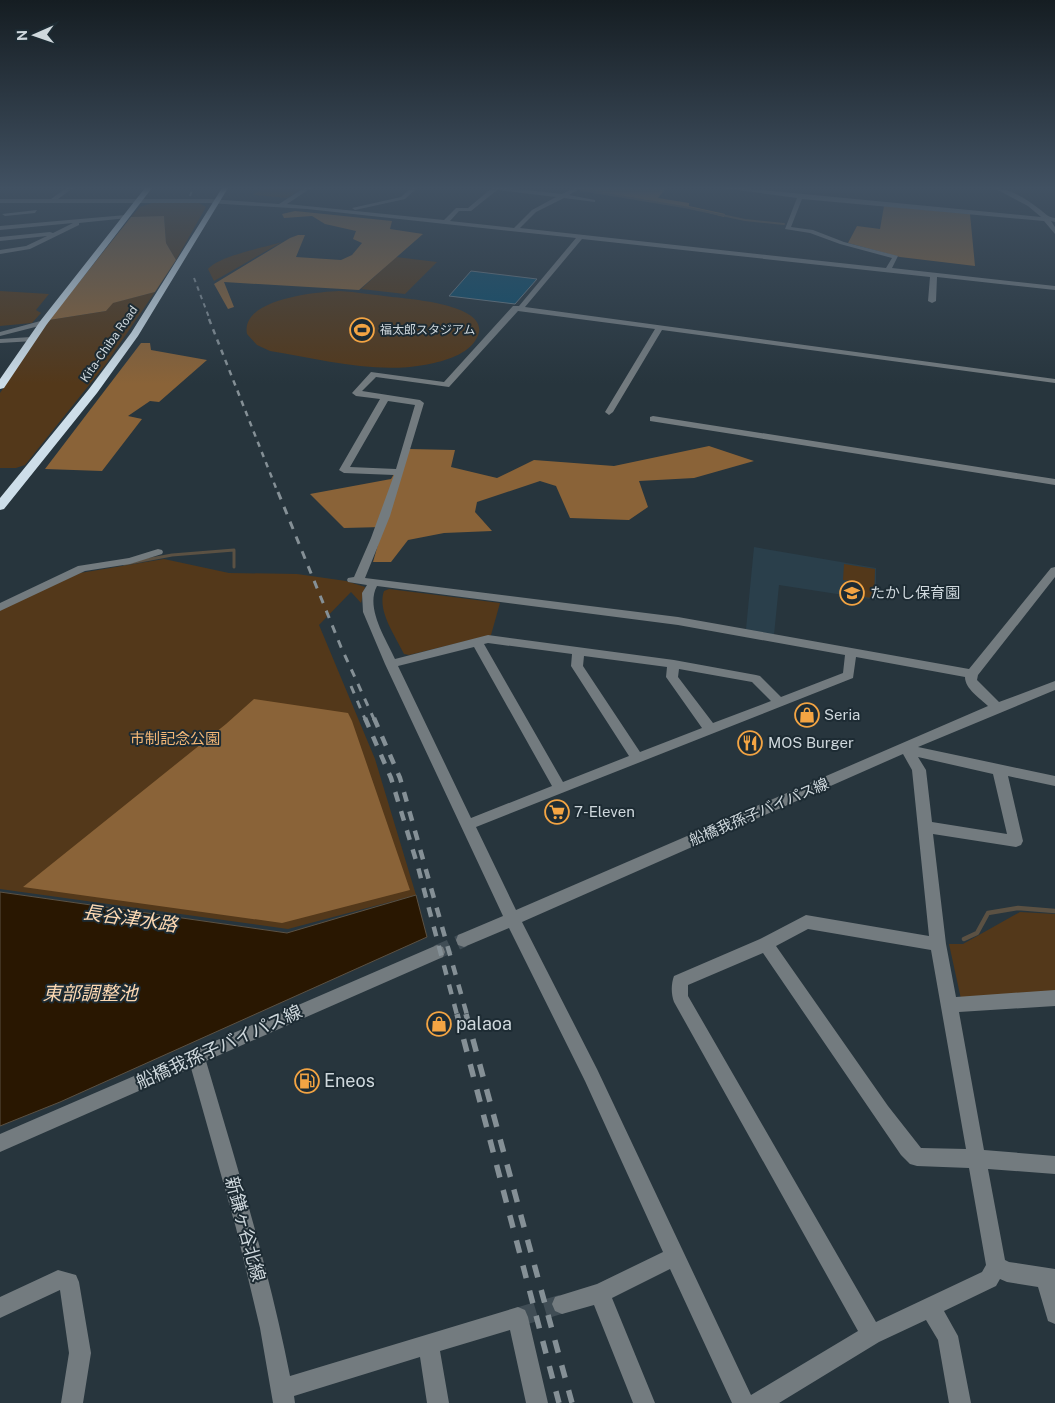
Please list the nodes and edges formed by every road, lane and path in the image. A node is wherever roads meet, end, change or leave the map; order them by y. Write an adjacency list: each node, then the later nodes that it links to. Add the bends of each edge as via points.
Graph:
1 (98, 253): 11 (highway)
2 (185, 253): 23 (highway, Kita-Chiba Road, via 135,334)
3 (566, 253): 10 (street)
4 (739, 253): 6 (street)
5 (882, 253): 6 (street, via 896,257)
6 (888, 270): 7 (street)
7 (934, 275): 8 (street); 9 (street)
8 (1055, 288)
9 (932, 302)
10 (520, 309): 12 (street); 18 (street, via 516,308 446,385 374,374 356,393)
11 (44, 322): 13 (street); 14 (highway)
12 (659, 328): 16 (street); 19 (street)
13 (0, 334)
14 (31, 339): 15 (street); 17 (highway)
15 (0, 341)
16 (1055, 381)
17 (0, 386)
18 (385, 398): 21 (street, via 420,403); 21 (street, via 344,470)
19 (609, 412)
20 (653, 419): 22 (street)
21 (399, 472): 26 (street, via 374,548 355,580)
22 (1055, 482)
23 (0, 506)
24 (158, 552): 27 (street, via 130,561 82,568)
25 (1055, 570): 33 (street)
26 (374, 582): 30 (street, via 678,621); 31 (street, via 368,593 369,612)
27 (0, 607)
28 (477, 642): 29 (street, via 488,639); 31 (street); 42 (street)
29 (578, 650): 32 (street); 39 (street, via 577,666)
30 (851, 651): 33 (street); 35 (street, via 849,675)
31 (392, 664): 43 (street)
32 (674, 664): 35 (street, via 756,679); 37 (street, via 672,677)
33 (972, 674): 36 (street, via 974,686)
34 (1055, 685): 36 (street, 船橋我孫子バイパス線)
35 (779, 702): 37 (street)
36 (998, 708): 38 (street, 船橋我孫子バイパス線)
37 (710, 730): 39 (street)
38 (906, 748): 40 (street); 44 (street, via 919,770); 45 (street, 船橋我孫子バイパス線)
39 (637, 758): 42 (street)
40 (999, 769): 41 (street); 44 (street, via 1016,841)
41 (1055, 782)
42 (560, 788): 43 (street)
43 (467, 825): 45 (street)
44 (925, 827): 48 (street)
45 (512, 917): 46 (street, 船橋我孫子バイパス線); 56 (street, via 591,1075)
46 (464, 940)
47 (766, 944): 48 (street, via 806,922); 54 (street, via 908,1148 917,1157); 64 (street, via 680,981 680,997)
48 (938, 944): 51 (street)
49 (437, 952): 52 (street, 船橋我孫子バイパス線)
50 (1055, 998): 51 (street)
51 (948, 1005): 54 (street)
52 (196, 1057): 53 (street, 船橋我孫子バイパス線); 66 (street, 新鎌ヶ谷北線, via 246,1228)
53 (0, 1142)
54 (976, 1159): 55 (street); 57 (street)
55 (1055, 1165)
56 (675, 1256): 59 (street); 71 (street)
57 (996, 1266): 58 (street, via 1007,1272); 62 (street, via 989,1279)
58 (1050, 1278): 63 (street)
59 (600, 1293): 60 (street); 70 (street)
60 (562, 1304)
61 (0, 1308): 67 (street, via 58,1280 68,1282 80,1353)
62 (930, 1308): 64 (street); 73 (street, via 948,1336)
63 (1055, 1314)
64 (872, 1335): 72 (street)
65 (428, 1343): 66 (street); 68 (street); 69 (street, via 518,1317)
66 (283, 1396)
67 (72, 1403)
68 (438, 1403)
69 (537, 1403)
70 (644, 1403)
71 (743, 1403)
72 (758, 1403)
73 (960, 1403)

